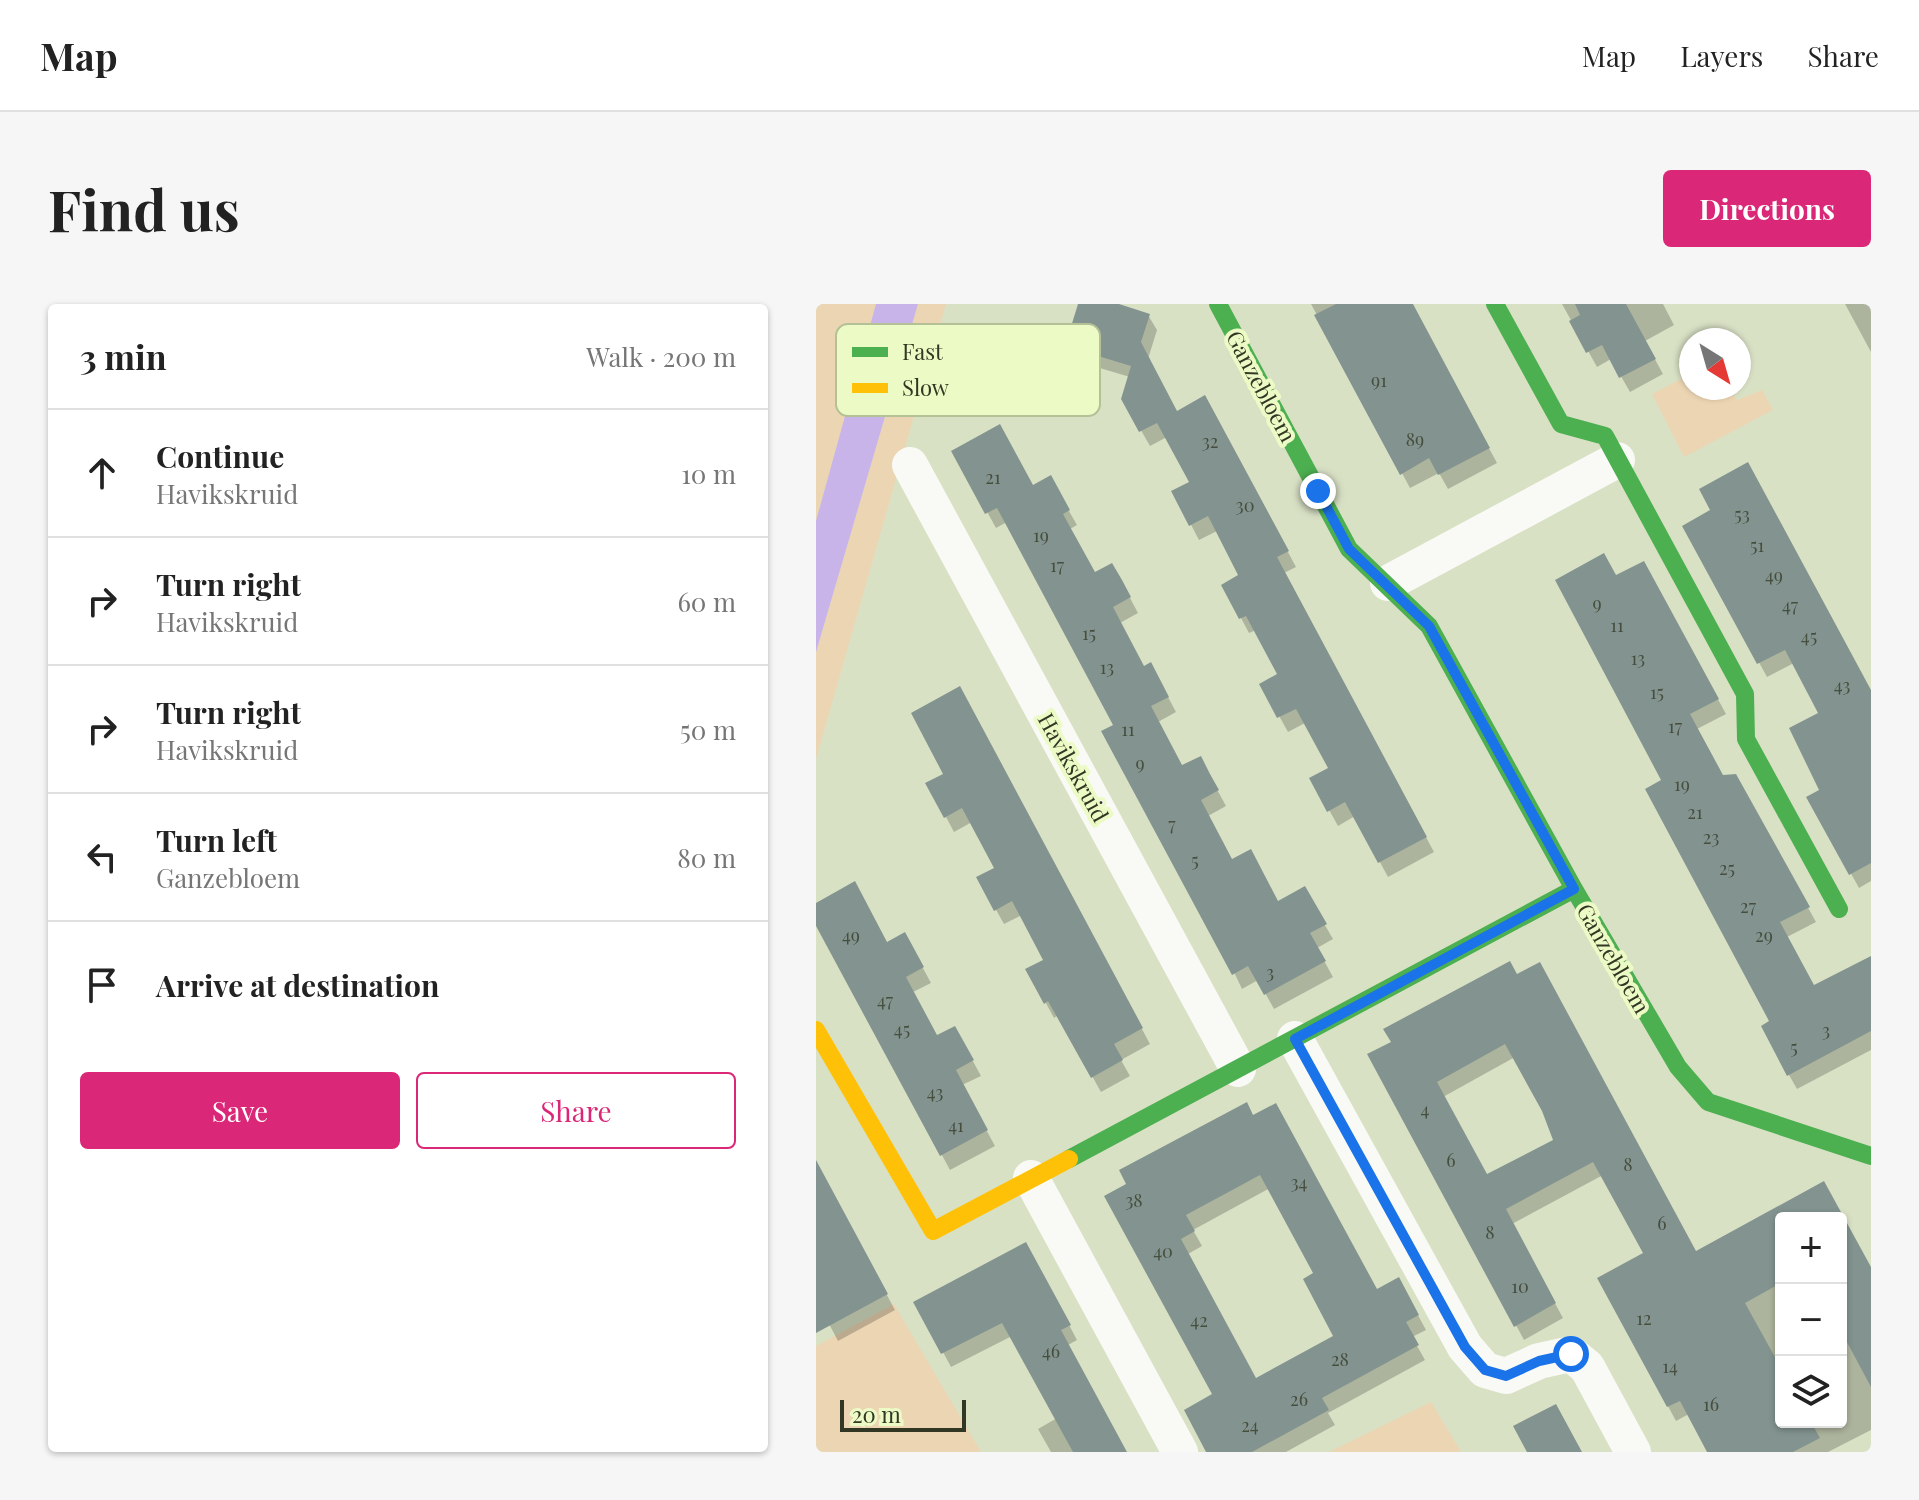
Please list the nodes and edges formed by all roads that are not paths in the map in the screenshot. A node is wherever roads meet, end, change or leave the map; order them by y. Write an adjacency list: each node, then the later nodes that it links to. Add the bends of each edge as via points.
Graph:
1 (1218, 304): 5 (street, Ganzebloem, via 1349,549)
2 (1495, 304): 3 (street, via 1561,424 1605,436)
3 (1617, 460): 5 (street); 7 (street, via 1745,694 1746,739)
4 (910, 465): 10 (street, Havikskruid)
5 (1388, 583): 6 (street, Ganzebloem, via 1429,626)
6 (1574, 889): 9 (street); 11 (street, Ganzebloem, via 1678,1067 1708,1102)
7 (1839, 909)
8 (816, 1030): 12 (street, via 933,1231)
9 (1295, 1039): 10 (street); 14 (street, via 1465,1347 1485,1370 1506,1376 1571,1354 1587,1367)
10 (1238, 1069): 12 (street)
11 (1871, 1156)
12 (1031, 1178): 13 (street)
13 (1180, 1452)
14 (1633, 1452)

